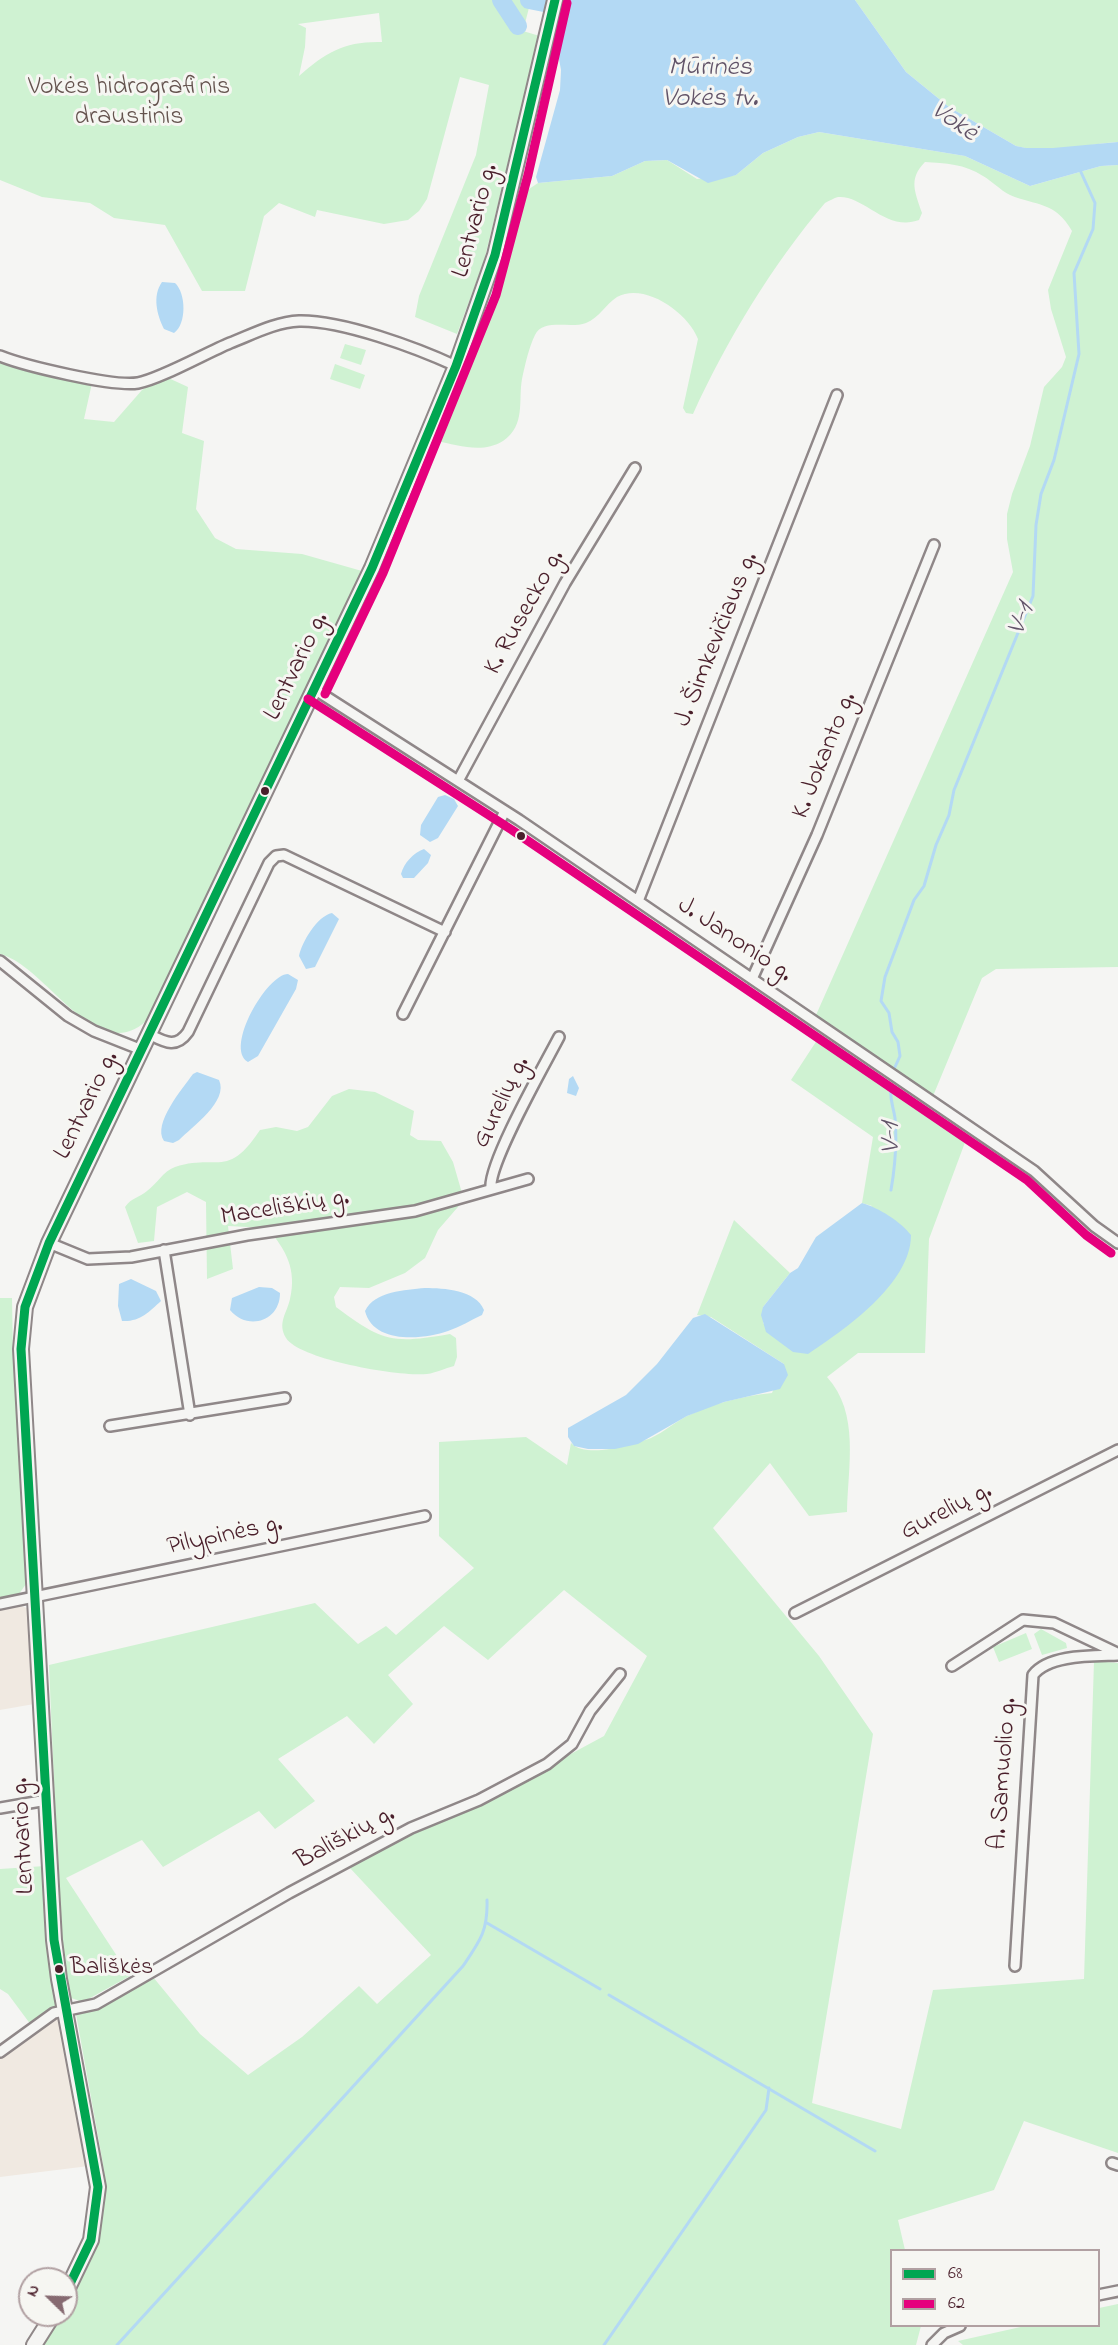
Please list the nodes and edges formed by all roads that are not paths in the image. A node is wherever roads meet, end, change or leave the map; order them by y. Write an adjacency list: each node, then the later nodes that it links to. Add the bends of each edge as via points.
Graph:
1 (555, 0): 3 (main road, Lentvario g., via 495,255)
2 (0, 356): 3 (street, via 27,366 140,383 265,329 298,321 415,348)
3 (456, 366): 7 (main road, Lentvario g., via 372,568)
4 (837, 395): 10 (street, J. Šimkevičiaus g.)
5 (635, 468): 8 (street, K. Rusecko g., via 560,591)
6 (934, 545): 13 (street, K. Jokanto g., via 817,835)
7 (314, 689): 8 (street, J. Janonio g.); 15 (main road, Lentvario g.)
8 (458, 781): 9 (street, J. Janonio g.)
9 (505, 811): 10 (street, J. Janonio g.); 11 (street)
10 (638, 901): 13 (street, J. Janonio g.)
11 (445, 932): 14 (street); 15 (street, via 284,855 276,856 269,862 188,1032 173,1044)
12 (0, 961): 17 (street, via 68,1016)
13 (752, 979): 21 (street, J. Janonio g., via 1034,1171)
14 (404, 1014)
15 (149, 1034): 17 (main road, Lentvario g.)
16 (559, 1037): 19 (street, Gurelių g., via 513,1128 492,1175)
17 (142, 1050): 20 (main road, Lentvario g.)
18 (528, 1179): 19 (street, Maceliškių g.)
19 (491, 1188): 22 (street, Maceliškių g., via 415,1211)
20 (49, 1243): 22 (street, Maceliškių g., via 76,1256 101,1260); 28 (main road, Lentvario g., via 31,1286 21,1328)
21 (1118, 1243)
22 (164, 1250): 24 (street)
23 (285, 1398): 24 (street)
24 (190, 1415): 25 (street)
25 (110, 1426)
26 (1118, 1450): 30 (street, Gurelių g.)
27 (424, 1516): 28 (street, Pilypinės g.)
28 (34, 1597): 29 (street, Pilypinės g.); 34 (main road, Lentvario g.)
29 (0, 1604)
30 (795, 1613)
31 (1118, 1654): 32 (street, via 1054,1623 1023,1620); 36 (street, A. Samuolio g., via 1076,1656 1038,1669 1033,1675)
32 (952, 1666)
33 (620, 1674): 37 (street, Bališkių g., via 590,1711 572,1744 547,1764 479,1800 411,1828 96,2004)
34 (47, 1800): 35 (street); 37 (main road, Lentvario g., via 54,1940)
35 (0, 1808)
36 (1014, 1966)
37 (65, 2010): 38 (street, Bališkių g., via 43,2019); 39 (main road, Lentvario g., via 98,2187 91,2240)
38 (0, 2052)
39 (78, 2267)
40 (1118, 2291): 41 (street)
41 (1100, 2295)
42 (45, 2327): 45 (main road)
43 (957, 2327): 44 (street)
44 (937, 2343)
45 (34, 2345)

